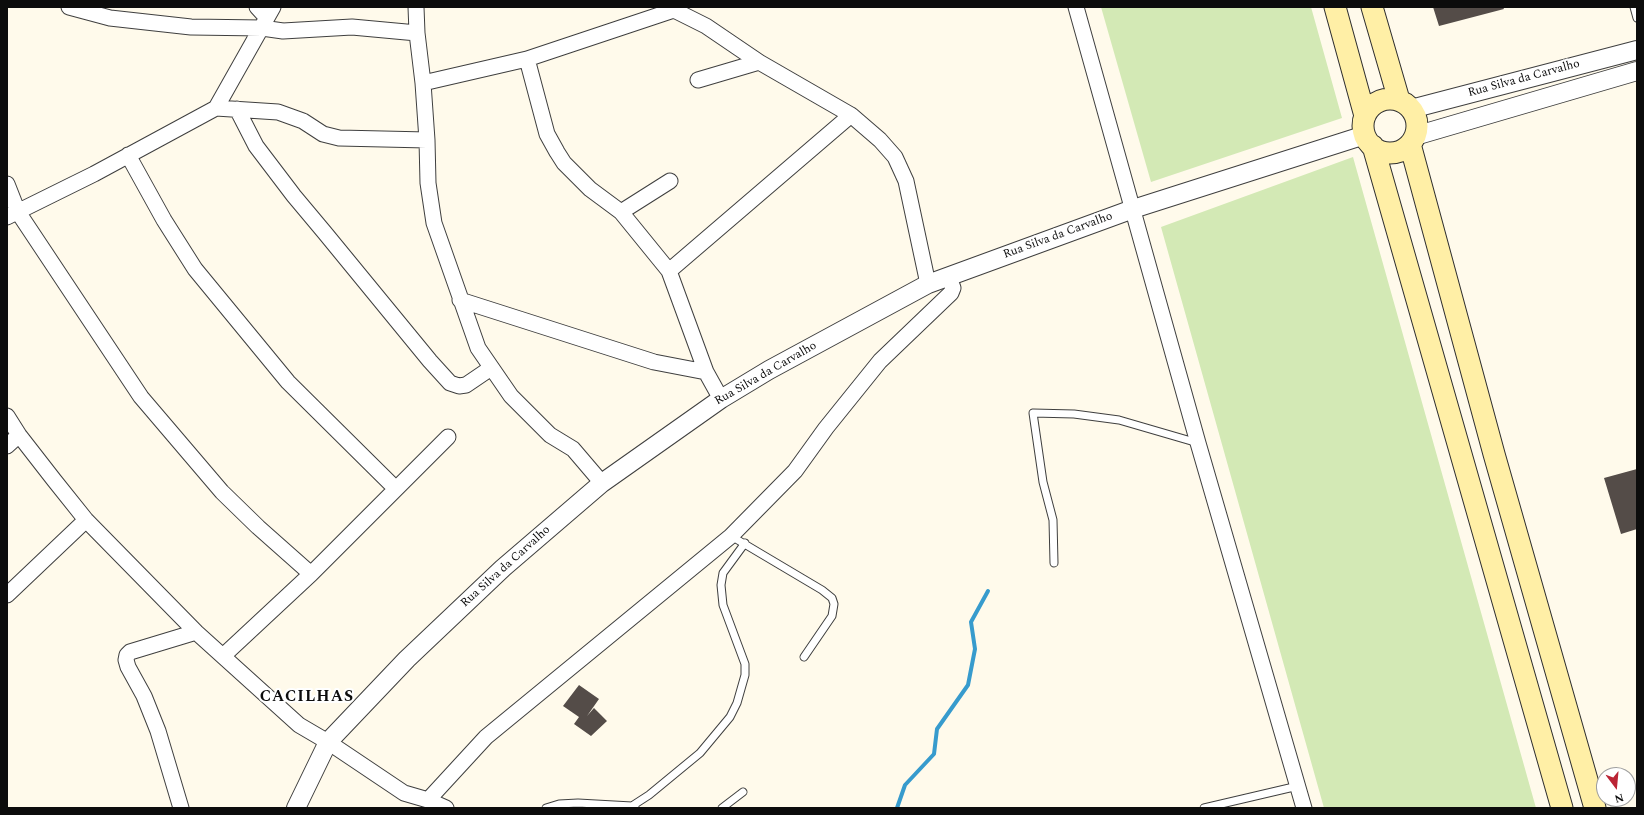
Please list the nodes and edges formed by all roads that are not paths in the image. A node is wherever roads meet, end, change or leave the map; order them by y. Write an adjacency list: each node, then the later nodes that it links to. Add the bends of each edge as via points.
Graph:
1 (70, 7): 9 (street, via 110,18 191,27)
2 (257, 7): 9 (street)
3 (416, 7): 11 (street)
4 (1076, 7): 28 (street)
5 (1335, 7): 22 (main road)
6 (1372, 7): 18 (main road)
7 (1634, 7): 10 (lane)
8 (674, 9): 13 (street); 14 (street, via 706,26)
9 (267, 18): 11 (street, via 283,31 352,27); 19 (street)
10 (1637, 18)
11 (417, 33): 17 (street)
12 (1637, 50): 18 (street, Rua Silva da Carvalho)
13 (527, 59): 17 (street); 29 (street, via 547,134 557,152 564,163 590,189)
14 (759, 62): 16 (street); 21 (street)
15 (1637, 71): 24 (street, Rua Silva da Carvalho)
16 (698, 80)
17 (423, 83): 23 (street)
18 (1405, 105): 22 (main road, via 1390,99 1373,106); 24 (main road, via 1414,114 1417,125)
19 (216, 108): 20 (street); 25 (street)
20 (237, 109): 23 (street, via 278,112 303,121 323,134 339,138); 35 (street, via 256,146 294,196 450,383 466,385)
21 (851, 115): 31 (street); 33 (street, via 895,157 906,181)
22 (1368, 133): 24 (main road, via 1381,151 1403,150); 28 (street, Rua Silva da Carvalho); 65 (main road)
23 (428, 140): 34 (street, via 428,183 434,223)
24 (1413, 140): 66 (main road, via 1496,462)
25 (128, 155): 30 (street); 44 (street, via 195,269 288,382)
26 (670, 181): 29 (street)
27 (7, 184): 30 (street)
28 (1133, 209): 32 (street, Rua Silva da Carvalho); 41 (street)
29 (621, 212): 31 (street)
30 (13, 215): 48 (street, via 142,397 222,492)
31 (669, 271): 36 (street)
32 (949, 277): 33 (street, Rua Silva da Carvalho); 46 (street, via 951,293 880,361 795,471)
33 (928, 284): 37 (street, Rua Silva da Carvalho, via 769,370)
34 (460, 300): 35 (street, via 478,348); 36 (street, via 654,362)
35 (491, 368): 43 (street, via 511,396 550,435 573,449)
36 (706, 372): 37 (street)
37 (721, 399): 43 (street, Rua Silva da Carvalho)
38 (7, 416): 39 (street)
39 (19, 435): 42 (street); 45 (street)
40 (448, 437): 44 (street)
41 (1198, 443): 47 (lane, via 1119,420 1074,414 1033,413 1043,482 1053,520); 54 (street)
42 (7, 446)
43 (602, 483): 53 (street, Rua Silva da Carvalho, via 475,594 407,659)
44 (396, 490): 48 (street)
45 (86, 520): 49 (street); 50 (street)
46 (738, 539): 52 (lane, via 832,598 832,616); 56 (street, via 486,737); 57 (lane, via 723,573 721,585 723,605 745,664 745,675 737,703 730,717 700,753)
47 (1054, 563)
48 (311, 574): 51 (street)
49 (7, 595)
50 (196, 632): 51 (street); 58 (street, via 130,652 126,660 158,731)
51 (223, 656): 53 (street, via 299,725)
52 (804, 657)
53 (328, 742): 56 (street, via 404,793); 59 (street, Rua Silva da Carvalho)
54 (1298, 786): 63 (lane); 64 (street)
55 (743, 792): 62 (lane)
56 (425, 804): 60 (street)
57 (634, 807): 61 (lane, via 558,804)
58 (181, 808)
59 (296, 808)
60 (446, 808)
61 (546, 808)
62 (722, 808)
63 (1204, 808)
64 (1304, 808)
65 (1562, 808)
66 (1595, 808)

